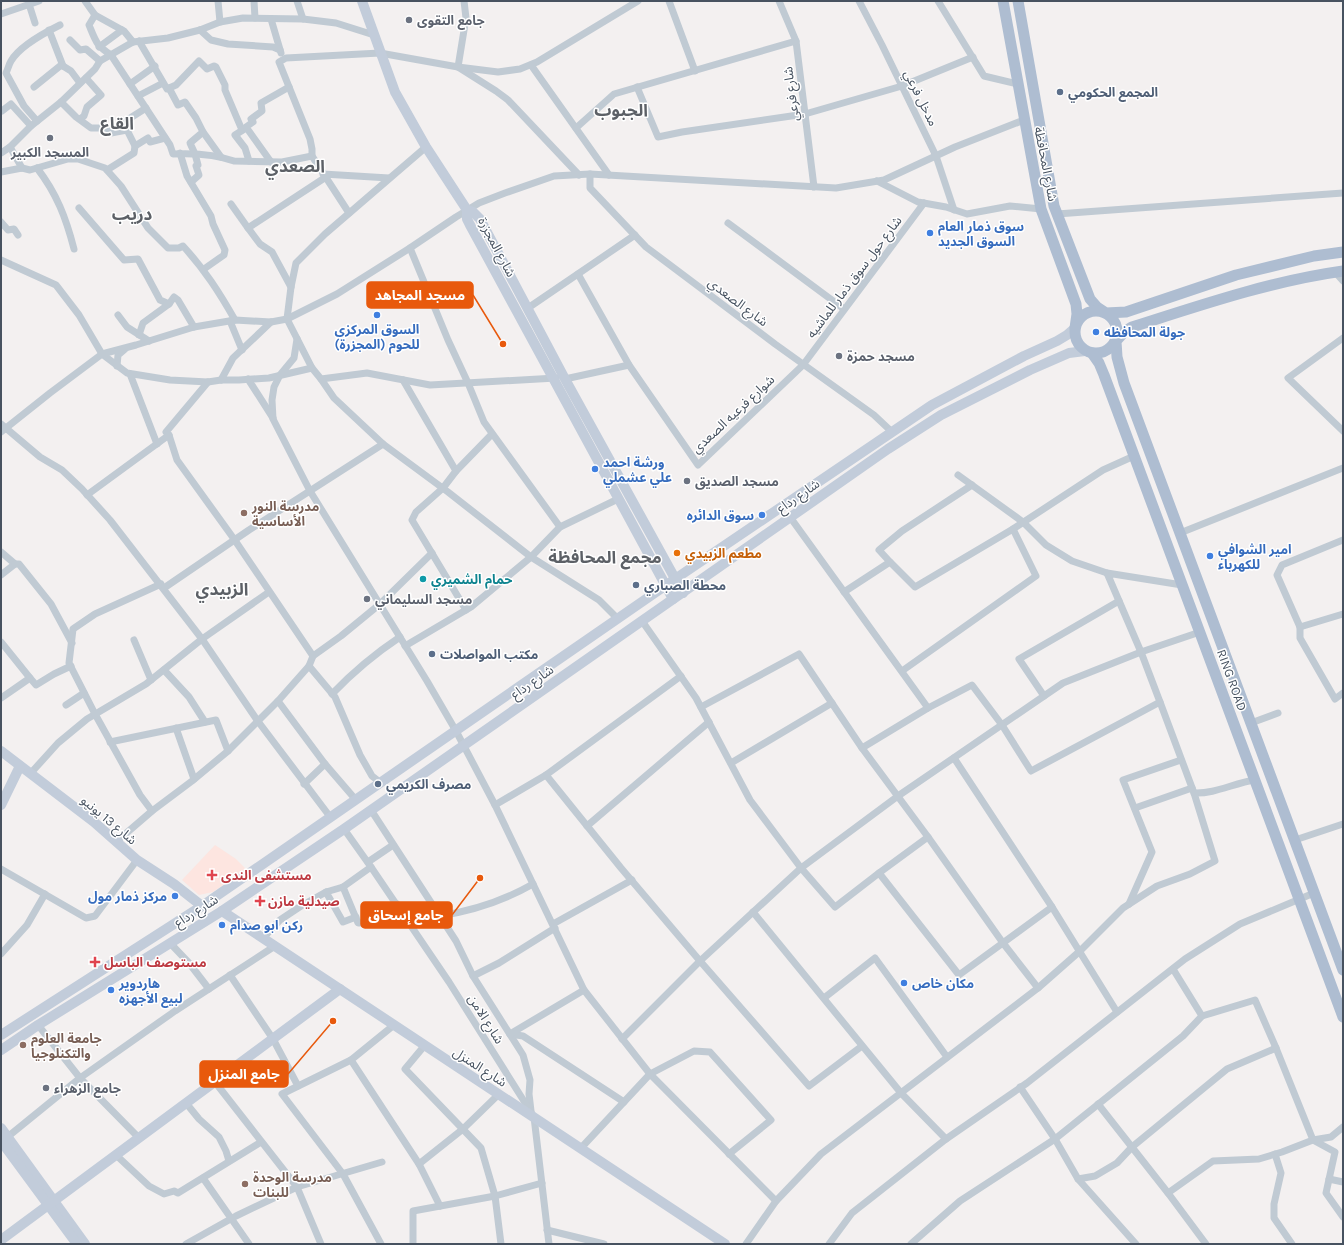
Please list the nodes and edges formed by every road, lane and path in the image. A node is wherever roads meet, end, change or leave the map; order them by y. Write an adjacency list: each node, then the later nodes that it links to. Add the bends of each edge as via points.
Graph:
1 (39, 1): 15 (street)
2 (85, 1): 17 (street)
3 (218, 1): 21 (street)
4 (254, 1): 18 (street)
5 (297, 1): 20 (street)
6 (362, 1): 27 (street)
7 (464, 1): 41 (street, via 466,18)
8 (638, 1): 38 (street)
9 (669, 1): 42 (street)
10 (779, 1): 30 (street, شارع فرعي)
11 (859, 1): 48 (street, مدخل فرعي)
12 (938, 1): 35 (street)
13 (1003, 1): 47 (main road, شارع المحافظة)
14 (1018, 1): 75 (main road, شارع المحافظة)
15 (27, 4): 16 (street); 22 (street)
16 (1, 14)
17 (96, 15): 25 (street); 31 (street, via 89,25)
18 (255, 18): 19 (street); 21 (street)
19 (271, 19): 20 (street); 32 (street)
20 (304, 20): 27 (street, via 336,23)
21 (220, 22): 26 (street)
22 (35, 23)
23 (60, 25): 24 (street)
24 (49, 30): 39 (street); 60 (street, via 19,52 11,61 6,73)
25 (122, 30): 29 (street); 31 (street)
26 (200, 30): 29 (street, via 168,38); 32 (street, via 211,40)
27 (374, 35): 33 (street)
28 (70, 40): 37 (street, via 80,50 86,49)
29 (136, 41): 34 (street); 40 (street)
30 (796, 41): 42 (street); 57 (street, شارع فرعي)
31 (99, 47): 34 (street)
32 (280, 50): 36 (street)
33 (380, 54): 36 (street); 41 (street); 67 (street, via 395,92)
34 (111, 55): 37 (street); 46 (street)
35 (973, 57): 47 (street, via 984,76); 48 (street)
36 (286, 58): 50 (street, via 279,62)
37 (100, 61): 43 (street)
38 (531, 65): 41 (street, via 498,72); 61 (street)
39 (63, 66): 44 (street); 49 (street)
40 (155, 66): 45 (street); 46 (street)
41 (458, 66): 85 (street, via 508,100)
42 (695, 70): 51 (street)
43 (86, 78): 44 (street); 58 (street, via 101,95 87,107)
44 (80, 83): 54 (street)
45 (163, 83): 52 (street, via 167,89); 53 (street)
46 (130, 84): 53 (street)
47 (1018, 84): 59 (main road, شارع المحافظة)
48 (902, 86): 57 (street); 73 (street, مدخل فرعي)
49 (34, 87)
50 (289, 87): 62 (street, via 261,103 262,111 251,119 253,122); 72 (street, via 310,139)
51 (637, 87): 57 (street, via 658,137); 61 (street, via 614,94)
52 (169, 88): 62 (street, via 176,85 199,61 207,69 216,67); 64 (street, via 178,105 185,102)
53 (138, 96): 55 (street)
54 (61, 102): 58 (street); 60 (street)
55 (146, 108): 63 (street, via 124,122); 65 (street)
56 (2, 111): 60 (street, via 11,104)
57 (805, 114): 90 (street, شارع فرعي)
58 (80, 119): 63 (street, via 91,128 107,128 111,133)
59 (1024, 120): 73 (street); 76 (main road, شارع المحافظة)
60 (34, 124): 68 (street)
61 (576, 128): 86 (street)
62 (244, 129): 77 (street, via 235,135 245,148); 78 (street)
63 (127, 130): 66 (street)
64 (203, 132): 71 (street, via 190,143); 74 (street)
65 (165, 138): 66 (street, via 150,142 148,138); 70 (street, via 173,154)
66 (135, 146): 81 (street, via 134,153)
67 (426, 147): 87 (street); 95 (street)
68 (10, 148): 69 (street); 79 (street)
69 (1, 153)
70 (180, 153): 71 (street); 89 (street)
71 (195, 154): 74 (street); 89 (street, via 199,175)
72 (312, 156): 78 (street); 84 (street)
73 (936, 156): 88 (street); 96 (street, مدخل فرعي)
74 (221, 158): 77 (street)
75 (1044, 158): 76 (main road); 99 (main road, شارع المحافظة)
76 (1031, 160): 97 (main road, شارع المحافظة)
77 (249, 161): 78 (street)
78 (271, 162)
79 (22, 168): 80 (street); 82 (street)
80 (37, 168): 81 (street, via 68,158); 106 (street, via 47,181 68,223)
81 (107, 170): 109 (street, via 121,186 148,228 168,248 183,246)
82 (1, 172)
83 (590, 174): 85 (street); 86 (street); 104 (street, شارع الصعدي, via 590,188)
84 (324, 175): 87 (street); 98 (street); 102 (street)
85 (579, 175): 95 (street, via 554,176 492,198)
86 (609, 175): 90 (street)
87 (390, 178): 98 (street)
88 (877, 181): 90 (street, via 836,188); 92 (street)
89 (191, 182): 109 (street, via 211,216 225,250 224,255)
90 (814, 187)
91 (1343, 193): 99 (street)
92 (924, 203): 96 (street); 118 (street, شارع حول سوق ذمار للماشيه)
93 (231, 204): 102 (street)
94 (79, 208): 115 (street, via 124,260 138,259 160,300)
95 (467, 210): 105 (street); 117 (street, شارع المجزرة, via 480,219); 143 (street, شارع المجزرة, via 468,222)
96 (954, 210): 97 (street, via 967,214 1010,206)
97 (1040, 210): 125 (main road, شارع المحافظة, via 1076,304)
98 (350, 213): 113 (street, via 296,263)
99 (1057, 214): 119 (main road, شارع المحافظة, via 1090,299)
100 (1, 222): 103 (street, via 8,230 14,229)
101 (728, 223): 118 (street)
102 (248, 228): 113 (street, via 260,244 272,252)
103 (18, 235)
104 (635, 235): 111 (street); 136 (street, شارع الصعدي, via 646,247)
105 (410, 248): 121 (street, via 337,294); 148 (street)
106 (74, 249)
107 (1343, 252): 114 (main road, via 1314,256 1236,275)
108 (1, 260): 134 (street, via 56,285 79,315)
109 (204, 269): 122 (street)
110 (1339, 271): 112 (street); 116 (main road, via 1241,293)
111 (578, 274): 117 (street); 135 (street, شوارع فرعيه الصعدي)
112 (1343, 281)
113 (291, 286): 121 (street)
114 (1192, 289): 116 (main road); 119 (main road, via 1126,312)
115 (169, 304): 124 (street, via 174,297 178,300); 126 (street, via 143,323)
116 (1200, 306): 129 (main road, via 1132,327)
117 (528, 308): 141 (street, شارع المجزرة)
118 (844, 309): 136 (street, شارع حول سوق ذمار للماشيه)
119 (1106, 313): 125 (main road, via 1087,313 1077,322); 129 (main road, via 1115,322 1118,335)
120 (118, 315): 126 (street, via 127,327)
121 (287, 319): 123 (street); 128 (street)
122 (232, 320): 123 (street); 124 (street); 132 (street)
123 (271, 322): 132 (street)
124 (194, 326): 130 (street)
125 (1075, 328): 133 (main road, via 1076,341); 151 (street, شارع رداع, via 1057,341 932,405)
126 (139, 335): 130 (street)
127 (1343, 338): 152 (street, via 1288,378)
128 (296, 339): 138 (street); 140 (street, via 294,358)
129 (1116, 341): 133 (main road, via 1112,347 1099,354); 170 (main road, RING ROAD, via 1124,384)
130 (149, 342): 131 (street)
131 (128, 348): 134 (street); 137 (street, via 118,355)
132 (242, 350): 144 (street, via 233,358)
133 (1089, 352): 157 (main road, RING ROAD, via 1099,363); 166 (street, شارع رداع, via 1069,353 941,416 888,449)
134 (102, 354): 137 (street); 150 (street)
135 (629, 365): 136 (street, شوارع فرعيه الصعدي, via 698,464); 141 (street)
136 (803, 365): 151 (street, شارع الصعدي, via 874,415)
137 (117, 366): 139 (street)
138 (312, 368): 140 (street); 142 (street)
139 (130, 374): 147 (street); 155 (street)
140 (280, 375): 145 (street); 149 (street, via 274,387)
141 (565, 377): 143 (street); 182 (street, شارع المجزرة)
142 (320, 379): 146 (street, via 367,373); 156 (street, via 334,398)
143 (553, 379): 148 (street); 165 (street, شارع المجزرة)
144 (222, 380): 145 (street); 147 (street)
145 (248, 380): 149 (street)
146 (404, 380): 148 (street, via 430,385); 159 (street)
147 (208, 382): 154 (street, via 166,432)
148 (468, 383): 153 (street, via 484,422)
149 (273, 419): 163 (street)
150 (3, 428): 164 (street, via 40,457 62,470)
151 (892, 432): 182 (street, شارع رداع)
152 (1343, 432)
153 (492, 434): 159 (street); 168 (street)
154 (169, 435): 155 (street); 171 (street, via 177,460)
155 (157, 444): 164 (street)
156 (383, 444): 162 (street); 163 (street)
157 (1134, 456): 167 (street, via 1103,470); 183 (main road, RING ROAD)
158 (1343, 468): 170 (street)
159 (456, 471): 162 (street)
160 (958, 475): 161 (street)
161 (972, 485): 167 (street); 178 (street, via 902,531 879,550)
162 (443, 488): 176 (street, via 416,512 412,520); 177 (street)
163 (310, 491): 171 (street); 191 (street)
164 (87, 494): 184 (street)
165 (618, 499): 168 (street); 185 (street, شارع المجزرة)
166 (790, 518): 187 (street); 188 (street, شارع رداع)
167 (1023, 522): 169 (street); 180 (street, via 1046,545 1072,561)
168 (560, 527): 177 (street)
169 (1013, 529): 178 (street, via 915,587); 209 (street, via 1036,576)
170 (1180, 533): 230 (main road, RING ROAD)
171 (234, 540): 184 (street); 186 (street)
172 (1343, 540): 174 (street)
173 (1343, 544): 174 (street)
174 (1332, 545): 196 (street, via 1282,564 1276,575)
175 (1, 552): 179 (street)
176 (432, 553): 191 (street); 192 (street)
177 (531, 557): 192 (street); 194 (street, via 599,600)
178 (890, 562): 187 (street)
179 (15, 564): 181 (street); 201 (street, via 19,564 51,604)
180 (1107, 572): 183 (street); 190 (street)
181 (1, 575)
182 (675, 579): 185 (street, شارع رداع); 188 (street, شارع المجزرة)
183 (1182, 585): 197 (main road, RING ROAD)
184 (162, 586): 199 (street); 201 (street, via 94,614 73,629)
185 (666, 586): 189 (street, شارع المجزرة); 194 (street, شارع رداع)
186 (269, 592): 199 (street); 205 (street)
187 (844, 592): 209 (street)
188 (683, 593): 189 (street, شارع رداع)
189 (673, 599): 195 (street, شارع رداع)
190 (1119, 601): 204 (street); 216 (street, via 1019,659)
191 (380, 604): 198 (street); 205 (street)
192 (466, 610): 203 (street)
193 (1343, 614): 196 (street)
194 (618, 619): 232 (street, شارع رداع)
195 (642, 621): 210 (street); 235 (street, شارع رداع)
196 (1300, 626): 214 (street, via 1300,638 1335,699)
197 (1200, 632): 204 (street); 233 (main road, RING ROAD)
198 (400, 637): 203 (street); 215 (street, via 371,657)
199 (202, 639): 208 (street); 226 (street)
200 (134, 640): 212 (street)
201 (72, 643): 206 (street)
202 (2, 646): 211 (street)
203 (405, 646): 232 (street)
204 (1141, 652): 216 (street, via 1064,683); 219 (street)
205 (313, 656): 207 (street)
206 (70, 666): 211 (street, via 36,685); 213 (street)
207 (309, 666): 215 (street); 218 (street)
208 (164, 670): 212 (street); 227 (street, via 189,697)
209 (902, 671): 223 (street)
210 (681, 676): 222 (street); 246 (street)
211 (30, 678): 217 (street)
212 (151, 680): 225 (street)
213 (84, 693): 221 (street); 225 (street)
214 (1343, 693)
215 (332, 694): 249 (street, via 360,756 372,776)
216 (1044, 696): 229 (street)
217 (1, 698)
218 (278, 701): 226 (street); 243 (street)
219 (1160, 702): 229 (street, via 1031,771); 241 (street)
220 (832, 703): 222 (street, via 799,654); 236 (street); 242 (street)
221 (66, 704)
222 (701, 707): 228 (street)
223 (928, 708): 229 (street, via 972,684); 236 (street)
224 (1278, 713): 230 (street)
225 (95, 714): 234 (street); 245 (street, via 58,743)
226 (257, 720): 238 (street); 250 (street)
227 (205, 722): 231 (street); 238 (street, via 216,720)
228 (709, 722): 242 (street); 261 (street)
229 (1002, 725): 239 (street)
230 (1252, 726): 233 (main road); 264 (main road, RING ROAD)
231 (176, 728): 234 (street); 247 (street)
232 (456, 731): 235 (street); 249 (street, شارع رداع)
233 (1237, 733): 248 (main road, RING ROAD)
234 (110, 742): 258 (street, via 140,796)
235 (464, 745): 255 (street); 257 (street, شارع رداع)
236 (862, 748): 252 (street)
237 (1, 751): 240 (street, شارع 13 يونيو)
238 (228, 751): 247 (street)
239 (954, 758): 252 (street); 282 (street)
240 (6, 759): 244 (street, شارع 13 يونيو)
241 (1181, 760): 251 (street); 256 (street, via 1123,780)
242 (731, 763): 269 (street, via 750,800)
243 (325, 764): 250 (street); 253 (street)
244 (20, 766): 245 (street, شارع 13 يونيو); 254 (street)
245 (30, 774): 265 (street, شارع 13 يونيو, via 94,822)
246 (546, 775): 255 (street); 261 (street)
247 (194, 779): 258 (street)
248 (1255, 780): 251 (street, via 1205,794); 278 (main road, RING ROAD)
249 (380, 783): 253 (street, شارع رداع)
250 (304, 784): 259 (street)
251 (1193, 790): 256 (street); 280 (street, via 1215,861 1190,874 1157,886)
252 (898, 796): 263 (street); 269 (street)
253 (356, 800): 259 (street, شارع رداع)
254 (1, 805)
255 (494, 805): 273 (street)
256 (1135, 808): 280 (street, via 1152,852)
257 (371, 810): 262 (street, شارع رداع); 266 (street)
258 (152, 811): 265 (street)
259 (331, 818): 281 (street, شارع رداع)
260 (1343, 824): 264 (street)
261 (587, 826): 272 (street)
262 (344, 829): 268 (street, شارع الامن); 283 (street, شارع رداع)
263 (928, 837): 271 (street); 290 (street)
264 (1294, 840): 276 (main road, RING ROAD)
265 (116, 842): 267 (street, شارع 13 يونيو)
266 (393, 845): 268 (street); 285 (street)
267 (137, 860): 277 (street, via 95,916 86,918); 281 (street, شارع 13 يونيو)
268 (369, 864): 274 (street); 279 (street, شارع الامن)
269 (801, 868): 271 (street, via 835,908); 284 (street)
270 (1, 869): 277 (street)
271 (879, 873): 290 (street, via 959,975)
272 (632, 880): 287 (street); 294 (street)
273 (534, 884): 285 (street, via 461,913); 287 (street)
274 (343, 887): 275 (street); 286 (street)
275 (326, 892): 286 (street, via 343,922); 288 (street, via 280,920)
276 (1314, 893): 278 (street); 296 (main road, RING ROAD)
277 (45, 894): 293 (street, via 27,925)
278 (1299, 899): 295 (street, via 1240,924); 306 (main road, RING ROAD)
279 (396, 904): 286 (street, via 366,923 358,923); 329 (street, شارع الامن, via 449,982)
280 (1129, 904): 292 (street)
281 (202, 906): 310 (street, شارع رداع)
282 (1052, 907): 290 (street); 292 (street)
283 (222, 911): 288 (street, شارع المنزل); 289 (street, شارع رداع)
284 (753, 912): 294 (street); 303 (street)
285 (439, 916): 298 (street, via 456,941)
286 (356, 917)
287 (554, 926): 298 (street, via 499,963); 302 (street)
288 (263, 938): 291 (street, شارع المنزل)
289 (170, 943): 300 (street); 307 (street, شارع رداع)
290 (1003, 943): 299 (street)
291 (275, 946): 297 (street); 301 (street, شارع المنزل)
292 (1080, 951): 299 (street); 304 (street)
293 (1, 954)
294 (700, 962): 312 (street); 314 (street, via 809,1086)
295 (1173, 969): 304 (street); 305 (street)
296 (1343, 970)
297 (230, 975): 300 (street); 311 (street)
298 (473, 976): 309 (street)
299 (1038, 988): 317 (street)
300 (209, 989): 320 (street)
301 (340, 989): 308 (street, شارع المنزل); 311 (street)
302 (584, 990): 309 (street); 312 (street)
303 (824, 998): 314 (street); 317 (street, via 876,958)
304 (1117, 1012): 323 (street)
305 (1202, 1016): 315 (street, via 1255,1000); 328 (street, via 1183,1036)
306 (1343, 1018)
307 (38, 1025): 316 (street, شارع رداع); 320 (street)
308 (394, 1025): 313 (street, شارع المنزل); 318 (street)
309 (510, 1034): 327 (street, via 523,1036); 329 (street, via 523,1055 530,1080 529,1094)
310 (1, 1035)
311 (273, 1039): 321 (street); 322 (street)
312 (622, 1039): 319 (street)
313 (425, 1045): 325 (street, شارع المنزل); 332 (street, via 406,1069)
314 (862, 1046): 324 (street)
315 (1276, 1048): 336 (street); 339 (street, via 1227,1069)
316 (1, 1050)
317 (947, 1057): 324 (street)
318 (351, 1060): 322 (street); 346 (street)
319 (650, 1074): 327 (street); 341 (street); 341 (street, via 694,1051 710,1052 771,1120)
320 (80, 1078): 333 (street); 337 (street)
321 (215, 1082): 326 (street); 338 (street)
322 (298, 1086): 347 (street, via 282,1094)
323 (1020, 1087): 334 (street); 335 (street)
324 (901, 1093): 334 (street); 356 (street, via 820,1154)
325 (499, 1094): 329 (street, شارع المنزل); 332 (street)
326 (186, 1102): 333 (street); 344 (street, via 199,1119 219,1136)
327 (624, 1102): 340 (street)
328 (1098, 1104): 335 (street); 339 (street)
329 (533, 1116): 340 (street, شارع المنزل); 352 (street, شارع الامن)
330 (1, 1128): 337 (street)
331 (1343, 1128): 336 (street, via 1331,1137)
332 (463, 1129): 346 (street); 355 (street, via 481,1148)
333 (139, 1138): 343 (street)
334 (946, 1139): 375 (street, via 852,1213)
335 (1055, 1139): 349 (street); 376 (street, via 960,1201)
336 (1314, 1140): 342 (street); 350 (street, via 1335,1152)
337 (3, 1141): 357 (street)
338 (261, 1142): 344 (street); 353 (street)
339 (1132, 1147): 349 (street, via 1117,1162 1095,1176); 354 (street)
340 (581, 1148): 373 (street, شارع المنزل)
341 (729, 1154): 356 (street)
342 (1276, 1154): 354 (street, via 1259,1159 1213,1161); 379 (street, via 1281,1174 1274,1204 1274,1218)
343 (116, 1155): 348 (street, via 149,1186 164,1194 174,1191 178,1193); 357 (street)
344 (229, 1161): 348 (street)
345 (382, 1162): 347 (street)
346 (419, 1164): 358 (street)
347 (342, 1174): 353 (street); 368 (street)
348 (203, 1178): 360 (street)
349 (1078, 1179): 377 (street)
350 (1329, 1179): 351 (street); 359 (street, via 1326,1193)
351 (1343, 1182)
352 (542, 1183): 355 (street); 361 (street, شارع الامن)
353 (297, 1187): 360 (street); 367 (street)
354 (1168, 1193): 378 (street)
355 (495, 1196): 358 (street); 370 (street)
356 (776, 1201): 374 (street)
357 (51, 1203): 362 (street); 363 (street); 364 (street)
358 (440, 1206): 369 (street, via 413,1211)
359 (1343, 1217)
360 (231, 1219): 365 (street); 366 (street)
361 (547, 1230): 371 (street, شارع الامن); 372 (street)
362 (1, 1240)
363 (78, 1244)
364 (86, 1244)
365 (186, 1244)
366 (249, 1244)
367 (321, 1244)
368 (381, 1244)
369 (413, 1244)
370 (501, 1244)
371 (549, 1244)
372 (604, 1244)
373 (725, 1244)
374 (746, 1244)
375 (829, 1244)
376 (911, 1244)
377 (1136, 1244)
378 (1206, 1244)
379 (1292, 1244)

